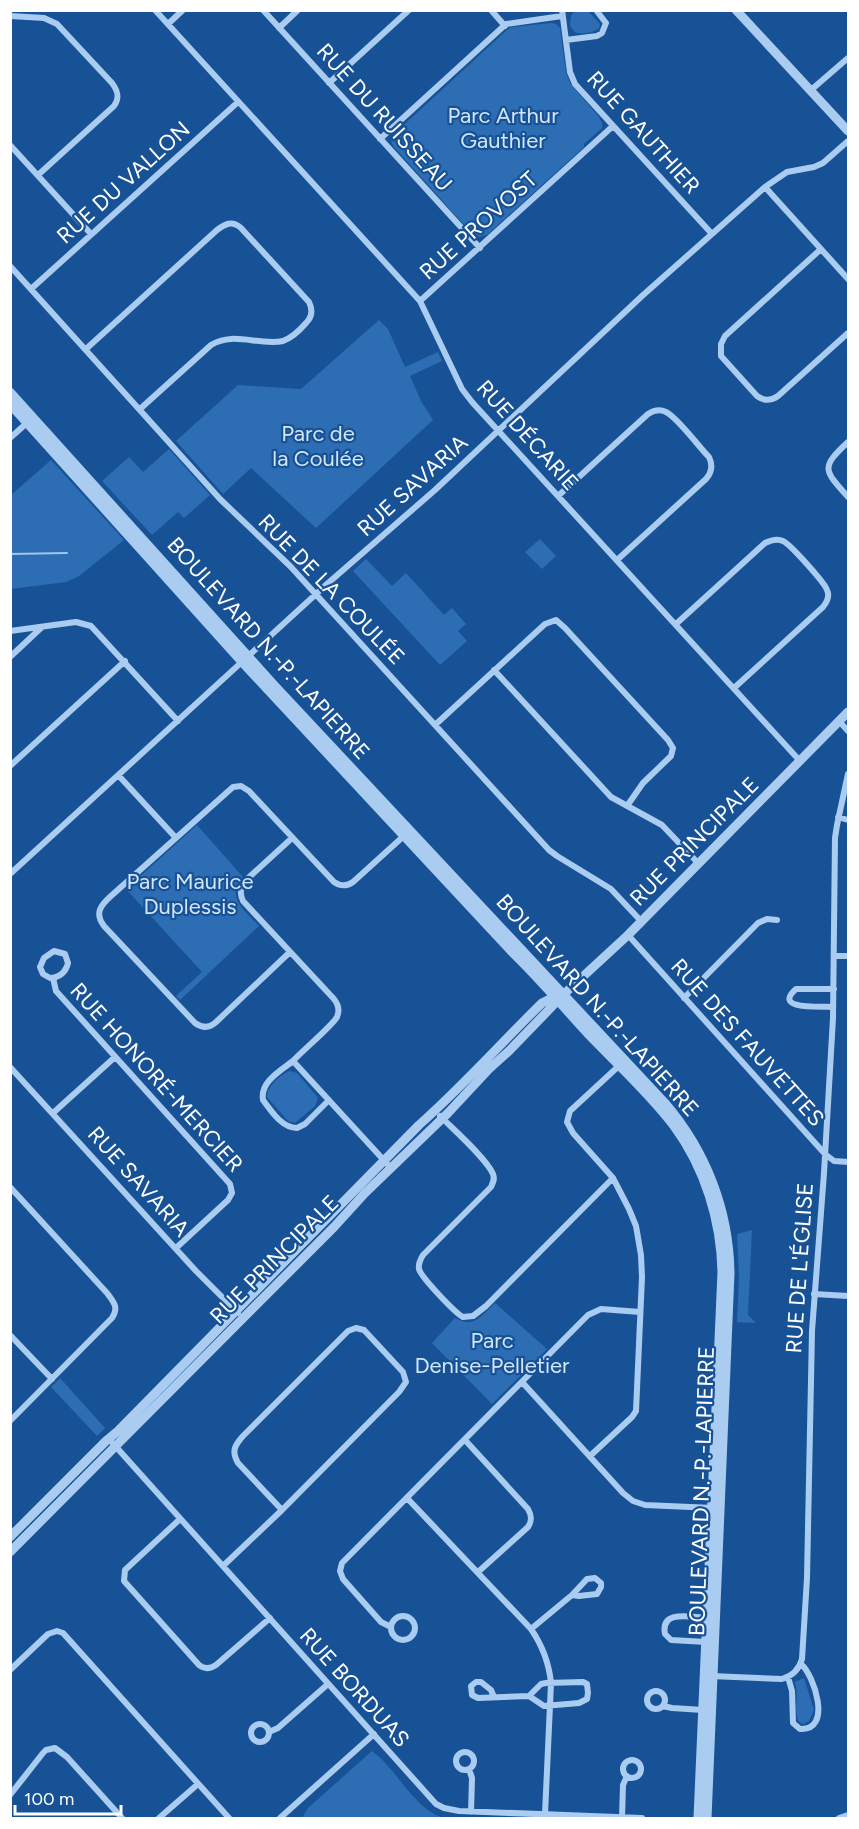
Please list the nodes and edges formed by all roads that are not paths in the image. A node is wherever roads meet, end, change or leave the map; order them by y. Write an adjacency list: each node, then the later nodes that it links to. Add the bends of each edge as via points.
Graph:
1 (155, 10): 11 (street, RUE DÉCARIE)
2 (183, 10): 11 (street)
3 (263, 10): 13 (street, RUE DU RUISSEAU)
4 (298, 10): 13 (street)
5 (409, 10): 16 (street)
6 (491, 10): 12 (street)
7 (596, 10): 14 (street, via 606,23 601,34)
8 (736, 10): 17 (street)
9 (562, 13): 12 (street); 14 (street, RUE GAUTHIER)
10 (10, 16): 24 (street, via 44,18 57,24 118,93 114,106)
11 (168, 24): 18 (street, RUE DÉCARIE)
12 (505, 26): 21 (street)
13 (279, 28): 16 (street, RUE DU RUISSEAU)
14 (566, 40): 19 (street, RUE GAUTHIER, via 573,81)
15 (849, 58): 17 (street)
16 (329, 83): 21 (street, RUE DU RUISSEAU)
17 (811, 90): 20 (street)
18 (238, 102): 26 (street, RUE DU VALLON); 33 (street, RUE DÉCARIE)
19 (613, 126): 27 (street, RUE GAUTHIER); 28 (street, RUE PROVOST)
20 (849, 131)
21 (380, 139): 28 (street, RUE DU RUISSEAU)
22 (849, 141): 25 (street, RUE SAVARIA, via 823,163 787,172)
23 (10, 145): 24 (street)
24 (38, 175): 26 (street)
25 (765, 187): 27 (street, RUE SAVARIA); 29 (street)
26 (91, 234): 32 (street, RUE DU VALLON)
27 (712, 234): 40 (street, RUE SAVARIA)
28 (480, 248): 33 (street, RUE PROVOST)
29 (821, 249): 31 (street); 34 (street, via 725,336 721,356 757,396 771,400)
30 (10, 266): 32 (street, RUE DE LA COULÉE)
31 (849, 279)
32 (31, 289): 35 (street, RUE DE LA COULÉE)
33 (420, 301): 40 (street, RUE DÉCARIE, via 462,389)
34 (849, 333)
35 (86, 349): 38 (street, RUE DE LA COULÉE); 38 (street, via 228,223 241,228 309,302 310,319 289,338 219,340)
36 (10, 392): 39 (street, BOULEVARD N.-P.-LAPIERRE)
37 (10, 404): 39 (street, BOULEVARD N.-P.-LAPIERRE)
38 (140, 409): 46 (street, RUE DE LA COULÉE, via 220,499)
39 (30, 420): 41 (street); 51 (street, BOULEVARD N.-P.-LAPIERRE)
40 (498, 430): 43 (street, RUE DÉCARIE); 46 (street, RUE SAVARIA)
41 (10, 438)
42 (849, 442): 44 (street, via 828,467 832,479)
43 (558, 496): 45 (street, RUE DÉCARIE); 45 (street, via 652,411 660,410 671,416 709,457 711,473 706,479)
44 (849, 497)
45 (617, 560): 47 (street, RUE DÉCARIE)
46 (316, 594): 51 (street, RUE SAVARIA); 58 (street, RUE DE LA COULÉE)
47 (676, 624): 54 (street, RUE DÉCARIE); 54 (street, via 765,543 780,540 791,547 826,587 828,599)
48 (43, 627): 49 (street); 50 (street); 52 (street, via 88,624)
49 (10, 631)
50 (10, 657)
51 (245, 659): 56 (street, RUE SAVARIA); 67 (street, BOULEVARD N.-P.-LAPIERRE)
52 (124, 661): 56 (street); 61 (street)
53 (494, 670): 58 (street); 64 (street, via 611,797); 64 (street, via 545,624 556,620 561,623 673,747 671,756 643,783)
54 (734, 688): 60 (street, RUE DÉCARIE)
55 (849, 712): 57 (street, RUE PRINCIPALE)
56 (178, 721): 63 (street, RUE SAVARIA)
57 (839, 722): 59 (street); 60 (street, RUE PRINCIPALE)
58 (435, 725): 73 (street, RUE DE LA COULÉE, via 553,854 611,889)
59 (849, 731)
60 (800, 761): 70 (street, RUE PRINCIPALE)
61 (10, 765)
62 (849, 774): 65 (street, RUE DE L'ÉGLISE)
63 (119, 776): 68 (street); 71 (street, RUE SAVARIA)
64 (627, 806): 70 (street, via 662,825)
65 (838, 817): 66 (street); 76 (street, RUE DE L'ÉGLISE)
66 (849, 820)
67 (407, 833): 69 (street, via 353,882 343,886 334,882); 80 (street, BOULEVARD N.-P.-LAPIERRE)
68 (176, 838): 69 (street, via 226,791 239,786); 75 (street, via 105,901 99,914 102,923 195,1023 203,1027 212,1025)
69 (292, 838): 75 (street, via 246,880 240,893)
70 (698, 863): 73 (street, RUE PRINCIPALE)
71 (10, 874)
72 (777, 920): 81 (street, via 758,923)
73 (642, 921): 74 (street, RUE PRINCIPALE)
74 (628, 935): 80 (street, RUE PRINCIPALE); 81 (street, RUE DES FAUVETTES)
75 (290, 952): 84 (street, via 334,999 339,1010 334,1020)
76 (834, 956): 77 (street); 79 (street, RUE DE L'ÉGLISE)
77 (849, 956)
78 (53, 978): 78 (street, RUE HONORÉ-MERCIER, via 68,966 67,958 54,951 40,963 43,974); 83 (street, RUE HONORÉ-MERCIER, via 56,991)
79 (834, 989): 82 (street, RUE DE L'ÉGLISE); 82 (street, via 796,989 790,999 797,1006)
80 (559, 997): 85 (street, BOULEVARD N.-P.-LAPIERRE); 89 (street, RUE PRINCIPALE, via 510,1050)
81 (684, 998): 90 (street, RUE DES FAUVETTES)
82 (833, 1006): 90 (street, RUE DE L'ÉGLISE)
83 (116, 1057): 88 (street); 95 (street, RUE HONORÉ-MERCIER, via 232,1188 227,1201)
84 (292, 1061): 87 (street); 87 (street, via 264,1087 262,1098 268,1107 286,1125 297,1128)
85 (622, 1064): 93 (street, via 570,1112 568,1119 573,1133); 110 (street, BOULEVARD N.-P.-LAPIERRE, via 684,1142 705,1185 718,1227 722,1283)
86 (10, 1066): 88 (street, RUE SAVARIA)
87 (328, 1100): 92 (street)
88 (53, 1113): 95 (street, RUE SAVARIA)
89 (440, 1115): 92 (street, RUE PRINCIPALE, via 419,1125); 93 (street, via 494,1177 490,1187 423,1255 419,1264 420,1273 463,1317 479,1312)
90 (825, 1154): 91 (street, RUE DES FAUVETTES, via 834,1161); 96 (street, RUE DE L'ÉGLISE)
91 (849, 1162)
92 (388, 1165): 98 (street, RUE PRINCIPALE); 100 (street, RUE PRINCIPALE)
93 (613, 1178): 99 (street, via 637,1232 642,1260)
94 (10, 1187): 102 (street, via 115,1305 113,1316)
95 (176, 1248): 98 (street, RUE SAVARIA)
96 (814, 1294): 97 (street); 123 (street, RUE DE L'ÉGLISE)
97 (849, 1296)
98 (235, 1311): 100 (street, RUE SAVARIA); 105 (street, RUE PRINCIPALE)
99 (640, 1312): 103 (street, via 592,1312); 108 (street, via 636,1413)
100 (242, 1318): 107 (street, RUE PRINCIPALE)
101 (10, 1335): 102 (street)
102 (52, 1379): 104 (street)
103 (522, 1382): 106 (street); 108 (street)
104 (10, 1421)
105 (109, 1439): 107 (street, RUE BORDUAS); 113 (street, RUE PRINCIPALE)
106 (465, 1440): 109 (street); 116 (street, via 528,1509 531,1519 528,1527)
107 (116, 1446): 112 (street, RUE BORDUAS); 114 (street, RUE PRINCIPALE)
108 (590, 1456): 110 (street, via 636,1502)
109 (407, 1498): 116 (street); 120 (street, via 340,1566 343,1579)
110 (716, 1508): 119 (street, BOULEVARD N.-P.-LAPIERRE)
111 (282, 1510): 111 (street, via 238,1462 235,1446 348,1331 364,1330 404,1372 405,1384); 115 (street)
112 (180, 1519): 115 (street, RUE BORDUAS); 118 (street, via 124,1572 125,1583 155,1617 199,1665 209,1668)
113 (10, 1537)
114 (10, 1552)
115 (223, 1566): 118 (street, RUE BORDUAS)
116 (478, 1572): 121 (street)
117 (572, 1595): 117 (street, via 597,1594 601,1583 590,1578); 121 (street)
118 (270, 1618): 128 (street, RUE BORDUAS)
119 (711, 1618): 122 (street, BOULEVARD N.-P.-LAPIERRE); 122 (street, via 673,1617 664,1626 666,1637 672,1640); 125 (street, BOULEVARD N.-P.-LAPIERRE)
120 (390, 1627): 120 (street, via 401,1640 408,1639 416,1628 407,1616 394,1620)
121 (531, 1629): 127 (street, via 543,1650)
122 (706, 1642): 125 (street, BOULEVARD N.-P.-LAPIERRE)
123 (801, 1664): 126 (street); 126 (street, via 809,1674 819,1708 815,1722 807,1728 800,1729 793,1723)
124 (10, 1670): 138 (street, via 48,1634 63,1633)
125 (709, 1676): 126 (street); 133 (street, BOULEVARD N.-P.-LAPIERRE); 150 (street, BOULEVARD N.-P.-LAPIERRE)
126 (788, 1677)
127 (551, 1683): 129 (street, via 543,1684); 131 (street); 131 (street, via 583,1682 588,1686 588,1695 582,1703)
128 (328, 1684): 134 (street); 135 (street, RUE BORDUAS)
129 (529, 1696): 130 (street); 131 (street)
130 (494, 1697)
131 (550, 1706): 141 (street)
132 (663, 1706): 133 (street)
133 (703, 1710): 149 (street, BOULEVARD N.-P.-LAPIERRE)
134 (269, 1732)
135 (374, 1734): 140 (street, RUE BORDUAS, via 436,1804); 146 (street)
136 (469, 1769): 140 (street)
137 (627, 1776): 147 (street)
138 (198, 1784): 144 (street); 145 (street)
139 (10, 1795): 143 (street, via 43,1753 55,1748)
140 (471, 1812): 141 (street, RUE BORDUAS)
141 (545, 1814): 147 (street, RUE BORDUAS)
142 (849, 1815): 151 (street)
143 (122, 1818)
144 (159, 1818)
145 (229, 1818)
146 (280, 1818)
147 (622, 1818): 148 (street, RUE BORDUAS)
148 (642, 1818)
149 (698, 1818)
150 (707, 1818)
151 (839, 1818)

